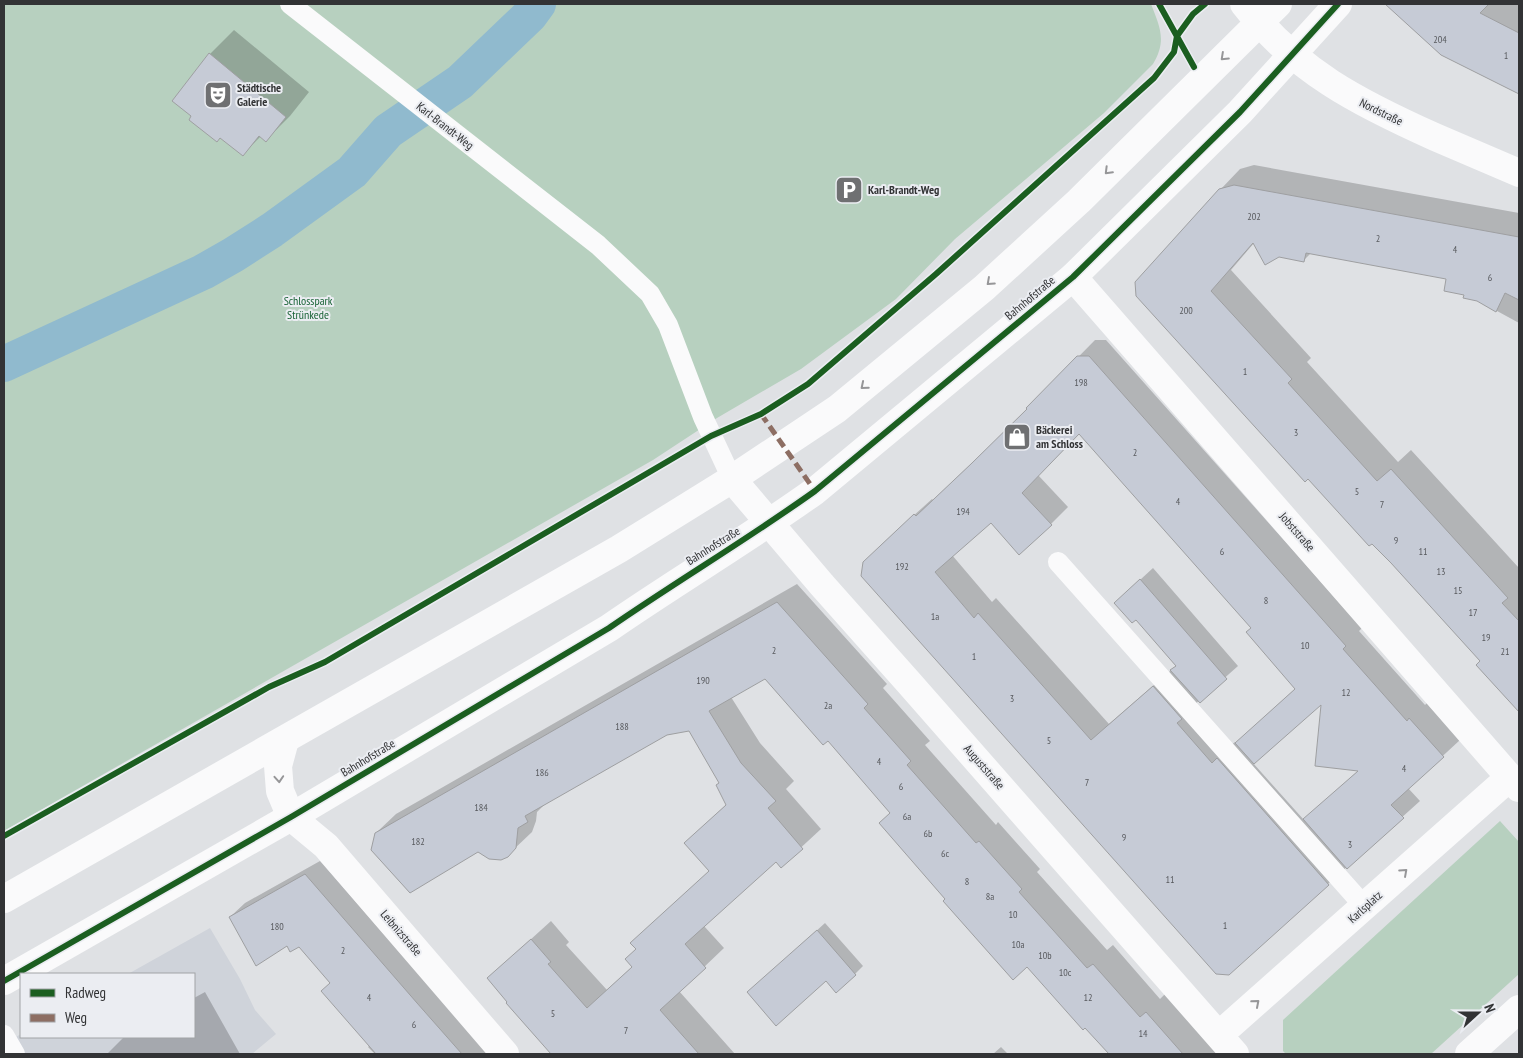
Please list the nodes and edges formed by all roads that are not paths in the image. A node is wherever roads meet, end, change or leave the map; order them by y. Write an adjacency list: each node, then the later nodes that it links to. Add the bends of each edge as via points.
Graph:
1 (290, 4): 8 (lane, Karl-Brandt-Weg, via 598,245 650,294 668,325 703,417)
2 (1278, 4): 4 (street)
3 (1338, 4): 5 (street, Bahnhofstraße)
4 (1252, 14): 5 (street, Nordstraße); 8 (street, one-way to 8, via 1204,76 1078,201 984,288 837,409)
5 (1292, 56): 6 (street, Nordstraße, via 1354,99); 7 (street, Bahnhofstraße, via 1223,129)
6 (1519, 172)
7 (1073, 276): 9 (street, Bahnhofstraße, via 815,491); 12 (street, Jobststraße)
8 (732, 479): 9 (street, Auguststraße); 11 (street, via 619,549)
9 (770, 524): 13 (street, Bahnhofstraße, via 609,628); 19 (street, Auguststraße)
10 (1058, 562): 15 (lane)
11 (285, 740): 13 (street, one-way to 13, via 278,766 280,791); 14 (street)
12 (1515, 782): 15 (street, Karlsplatz, one-way to 12)
13 (291, 817): 16 (street, Bahnhofstraße); 21 (street, Leibnizstraße, via 326,846)
14 (4, 899)
15 (1365, 907): 19 (street, Karlsplatz, one-way to 15)
16 (4, 981)
17 (1519, 1009): 22 (street)
18 (4, 1035): 20 (lane)
19 (1227, 1045)
20 (15, 1054)
21 (505, 1054)
22 (1469, 1054)

